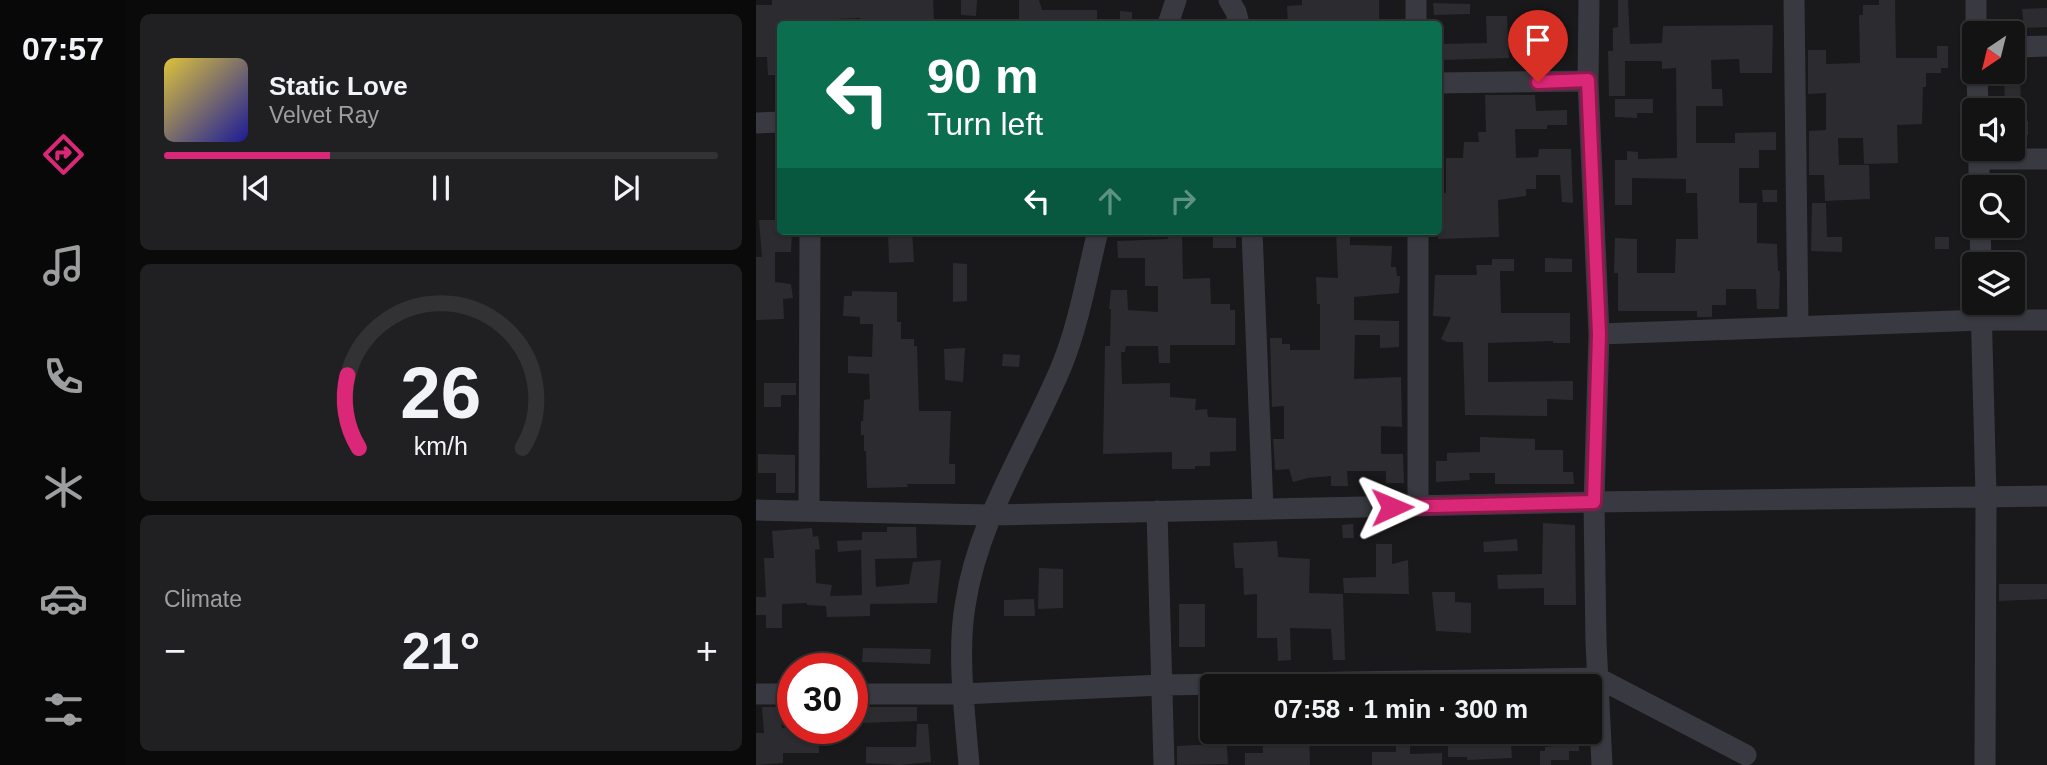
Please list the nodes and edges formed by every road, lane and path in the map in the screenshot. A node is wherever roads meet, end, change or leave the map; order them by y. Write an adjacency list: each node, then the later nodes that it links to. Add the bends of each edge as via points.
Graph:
1 (1176, 0): 7 (street)
2 (1229, 0): 8 (street)
3 (1416, 0): 9 (street)
4 (1589, 0): 13 (street)
5 (1794, 0): 27 (street)
6 (1976, 0): 10 (street)
7 (1169, 21)
8 (1238, 21)
9 (1416, 21)
10 (1976, 21)
11 (2047, 46): 12 (street)
12 (2025, 47)
13 (1588, 80): 14 (street); 28 (street)
14 (1442, 83)
15 (777, 122): 16 (street)
16 (756, 123)
17 (2025, 157): 18 (street)
18 (2047, 159)
19 (810, 235): 35 (street)
20 (1097, 235): 37 (street, via 1068,349)
21 (1252, 235): 33 (street)
22 (1418, 235): 32 (street)
23 (1962, 313): 27 (street)
24 (1982, 315): 29 (street)
25 (2011, 315): 26 (street)
26 (2047, 320)
27 (1798, 327): 28 (street)
28 (1599, 334): 31 (street)
29 (1986, 496): 30 (street); 31 (street); 51 (street)
30 (2047, 496)
31 (1594, 502): 32 (street); 38 (street)
32 (1418, 506): 33 (street)
33 (1263, 509): 36 (street)
34 (756, 510): 35 (street)
35 (808, 510): 37 (street)
36 (1157, 511): 37 (street); 41 (street)
37 (990, 515): 45 (street, via 964,608)
38 (1598, 674)
39 (1602, 680): 47 (street)
40 (1200, 684): 41 (street)
41 (1162, 685): 45 (street); 49 (street)
42 (756, 694): 43 (street)
43 (777, 694)
44 (868, 694): 45 (street)
45 (963, 694): 48 (street)
46 (1601, 744): 50 (street)
47 (1746, 755)
48 (969, 765)
49 (1164, 765)
50 (1602, 765)
51 (1985, 765)

